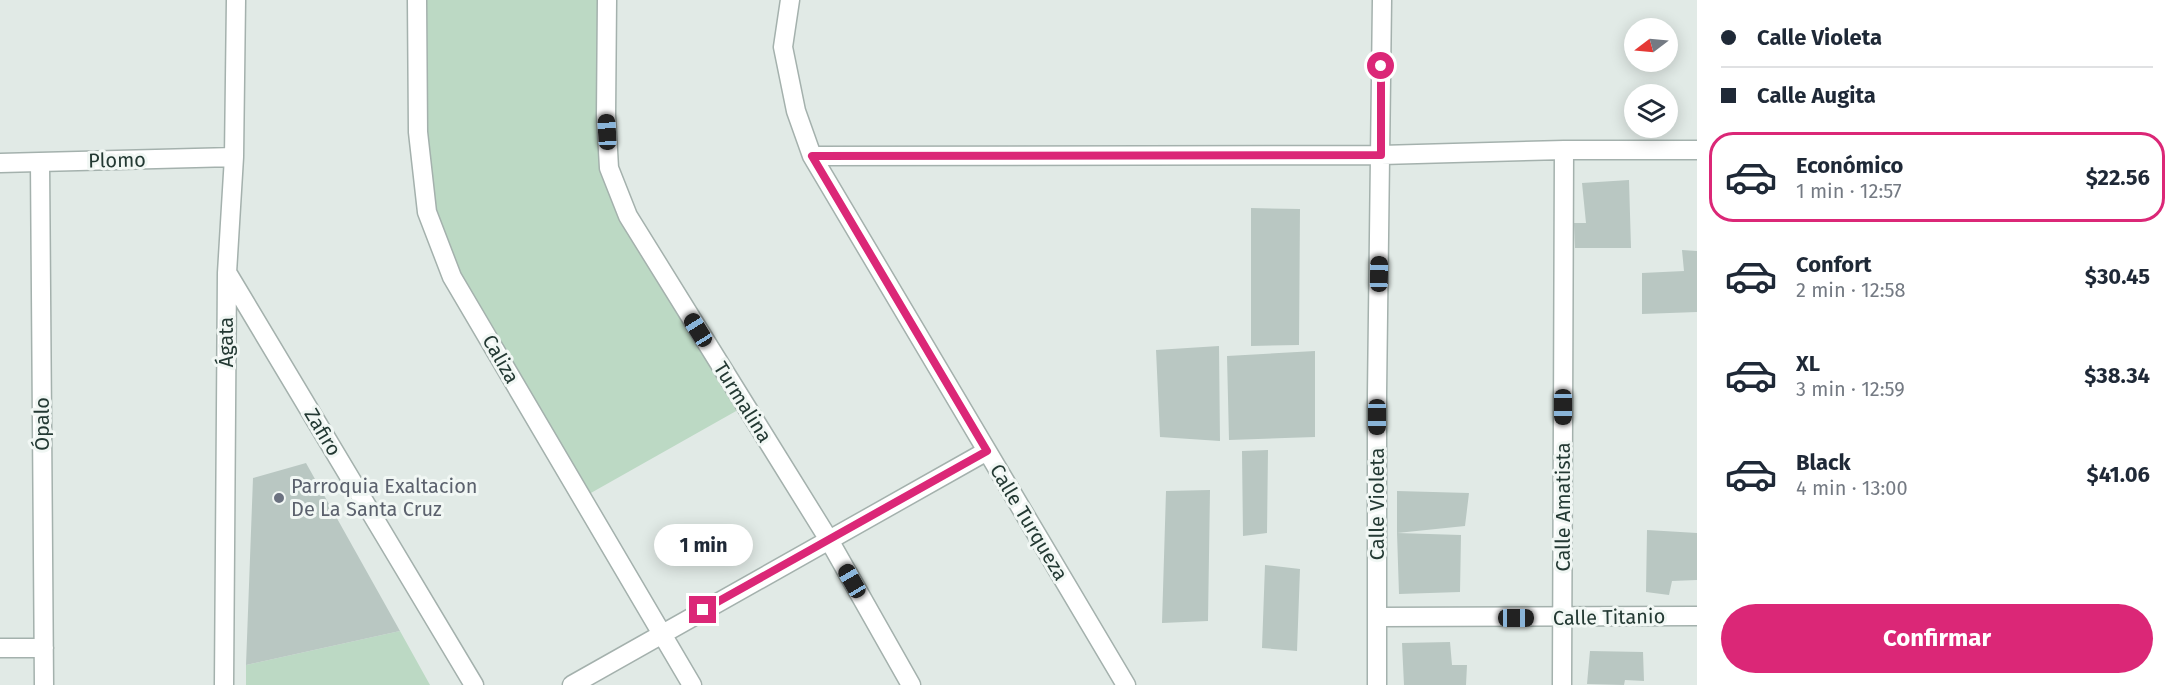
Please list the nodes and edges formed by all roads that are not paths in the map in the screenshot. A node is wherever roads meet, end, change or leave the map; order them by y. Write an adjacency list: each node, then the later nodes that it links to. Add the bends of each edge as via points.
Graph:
1 (236, 0): 10 (street, Ágata)
2 (417, 0): 19 (street, Caliza, via 418,132 427,212 453,277)
3 (607, 0): 15 (street, Turmalina, via 609,168 628,216)
4 (790, 0): 9 (street, Calle Turqueza, via 783,47 796,111)
5 (1382, 0): 8 (street, Calle Violeta)
6 (1564, 150): 7 (street); 8 (street); 18 (street, Calle Amatista)
7 (1697, 150)
8 (1381, 155): 9 (street); 17 (street, Calle Violeta)
9 (812, 156): 14 (street, Calle Turqueza)
10 (234, 157): 11 (street, Plomo); 13 (street, Ágata)
11 (40, 162): 12 (street, Plomo); 21 (street, Ópalo)
12 (0, 163)
13 (227, 273): 23 (street, Ágata); 24 (street, Zafiro)
14 (987, 451): 15 (street); 28 (street, Calle Turqueza)
15 (829, 540): 19 (street); 27 (street, Turmalina)
16 (1697, 616): 18 (street, Calle Titanio)
17 (1378, 617): 18 (street, Calle Titanio); 29 (street, Calle Violeta)
18 (1563, 618): 30 (street, Calle Amatista)
19 (661, 634): 25 (street); 26 (street, Caliza)
20 (0, 648): 21 (street)
21 (44, 648): 22 (street, Ópalo)
22 (44, 685)
23 (224, 685)
24 (474, 685)
25 (572, 685)
26 (692, 685)
27 (911, 685)
28 (1126, 685)
29 (1377, 685)
30 (1562, 685)

